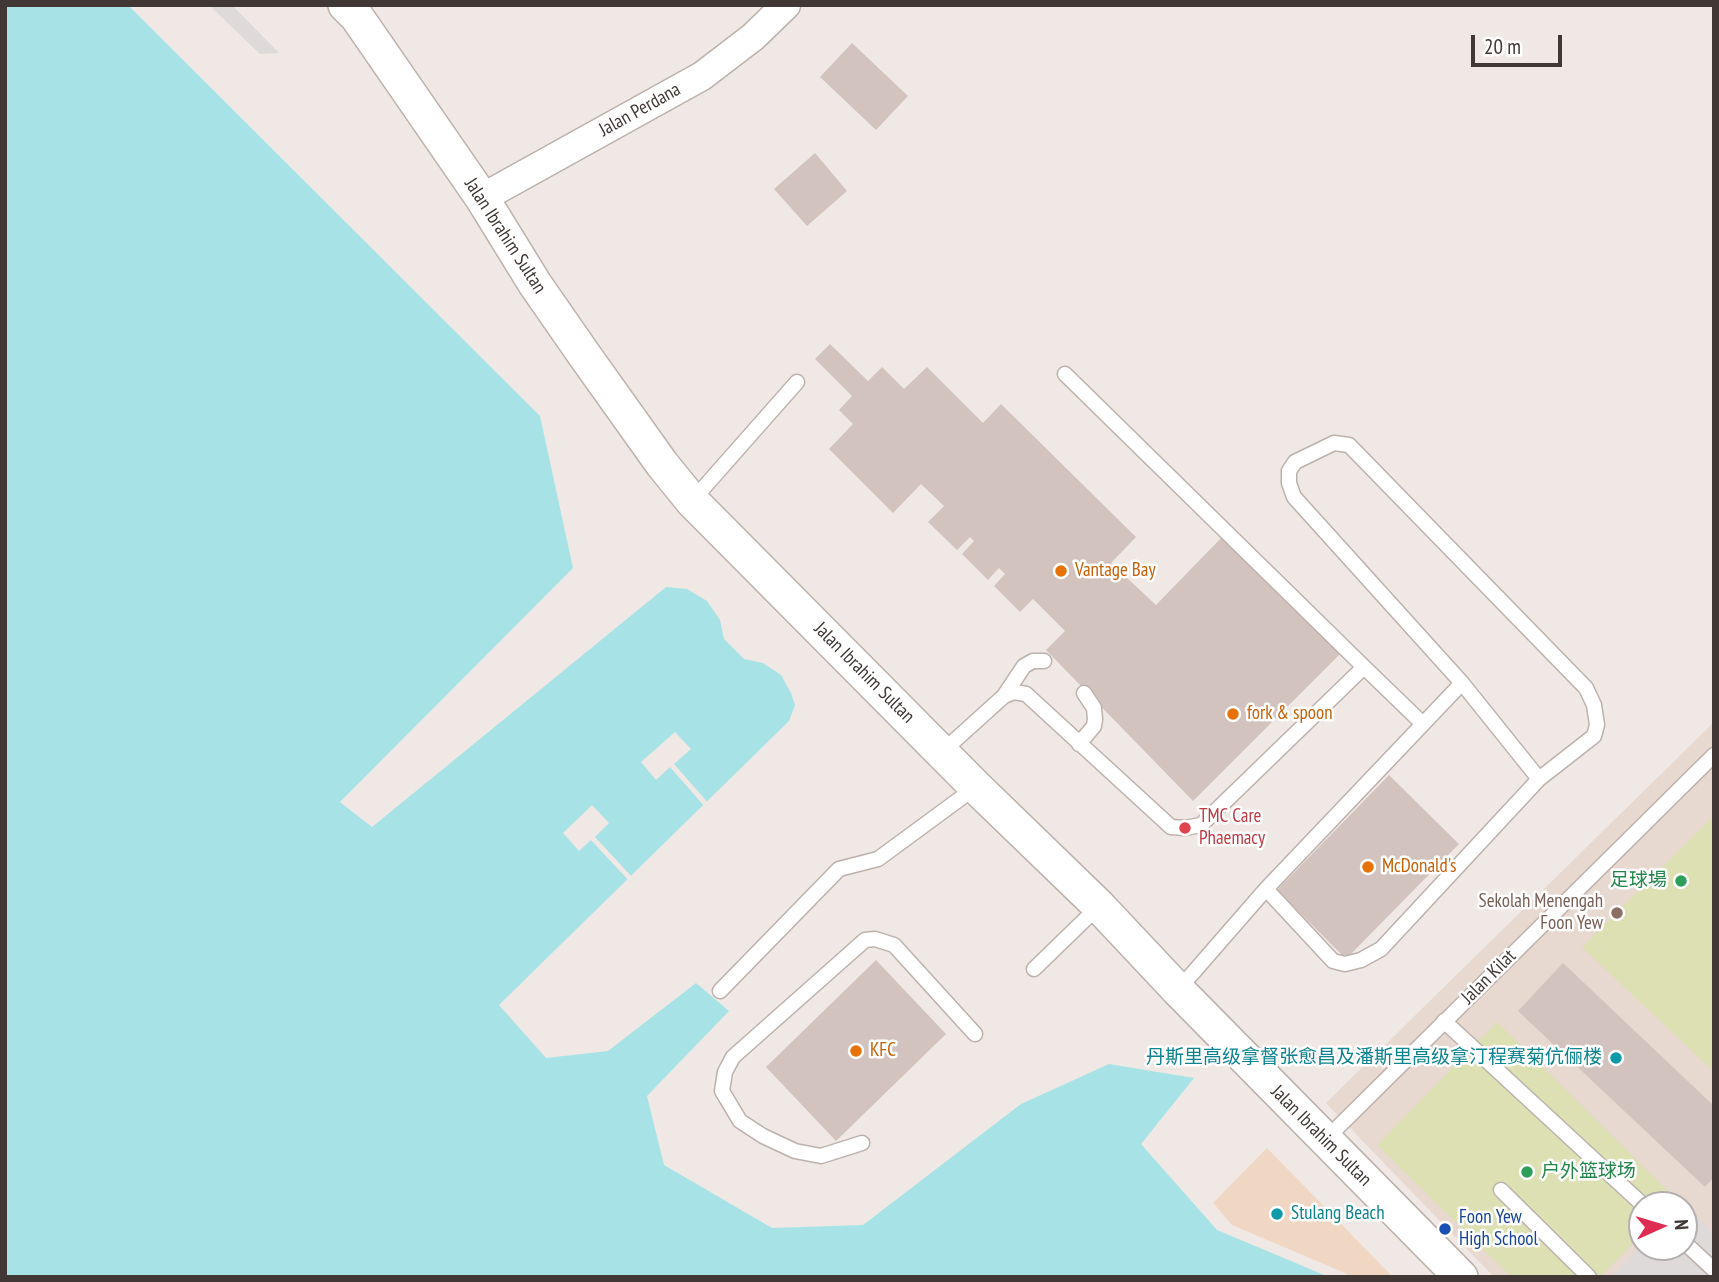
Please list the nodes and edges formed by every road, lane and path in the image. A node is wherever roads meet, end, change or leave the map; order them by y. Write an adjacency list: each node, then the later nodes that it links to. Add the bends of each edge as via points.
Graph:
1 (345, 5): 3 (street, Jalan Ibrahim Sultan)
2 (786, 5): 3 (street, Jalan Perdana, via 702,76)
3 (482, 198): 6 (street, Jalan Ibrahim Sultan, via 535,284)
4 (1065, 374): 8 (lane)
5 (797, 382): 6 (lane)
6 (692, 501): 14 (street, Jalan Ibrahim Sultan)
7 (1044, 661): 11 (lane, via 1024,666)
8 (1364, 667): 12 (lane); 13 (lane, via 1201,825 1171,827)
9 (1462, 683): 12 (lane); 16 (lane); 16 (lane, via 1294,497 1289,471 1295,462 1334,443 1349,445 1586,688 1594,705 1594,736)
10 (1084, 693): 13 (lane, via 1095,719)
11 (1004, 696): 13 (lane, via 1026,694); 14 (lane)
12 (1423, 724): 18 (lane)
13 (1079, 744)
14 (942, 752): 17 (street, Jalan Ibrahim Sultan)
15 (1714, 755): 23 (lane, Jalan Kilat)
16 (1539, 779): 18 (lane, via 1381,949 1362,960 1333,961)
17 (976, 786): 19 (street, Jalan Ibrahim Sultan); 22 (lane, via 878,859 839,869)
18 (1266, 890): 21 (lane)
19 (1099, 906): 20 (lane); 21 (street, Jalan Ibrahim Sultan)
20 (1034, 968)
21 (1178, 990): 25 (street, Jalan Ibrahim Sultan)
22 (720, 991)
23 (1444, 1021): 25 (lane, Jalan Kilat); 28 (lane)
24 (975, 1034): 26 (lane, via 894,945 875,939 865,940 733,1058 722,1091 740,1121 808,1154 821,1156)
25 (1325, 1140): 31 (street, Jalan Ibrahim Sultan)
26 (862, 1143)
27 (1502, 1190): 32 (lane)
28 (1628, 1191)
29 (1698, 1255): 30 (lane)
30 (1714, 1270)
31 (1461, 1277)
32 (1589, 1277)

